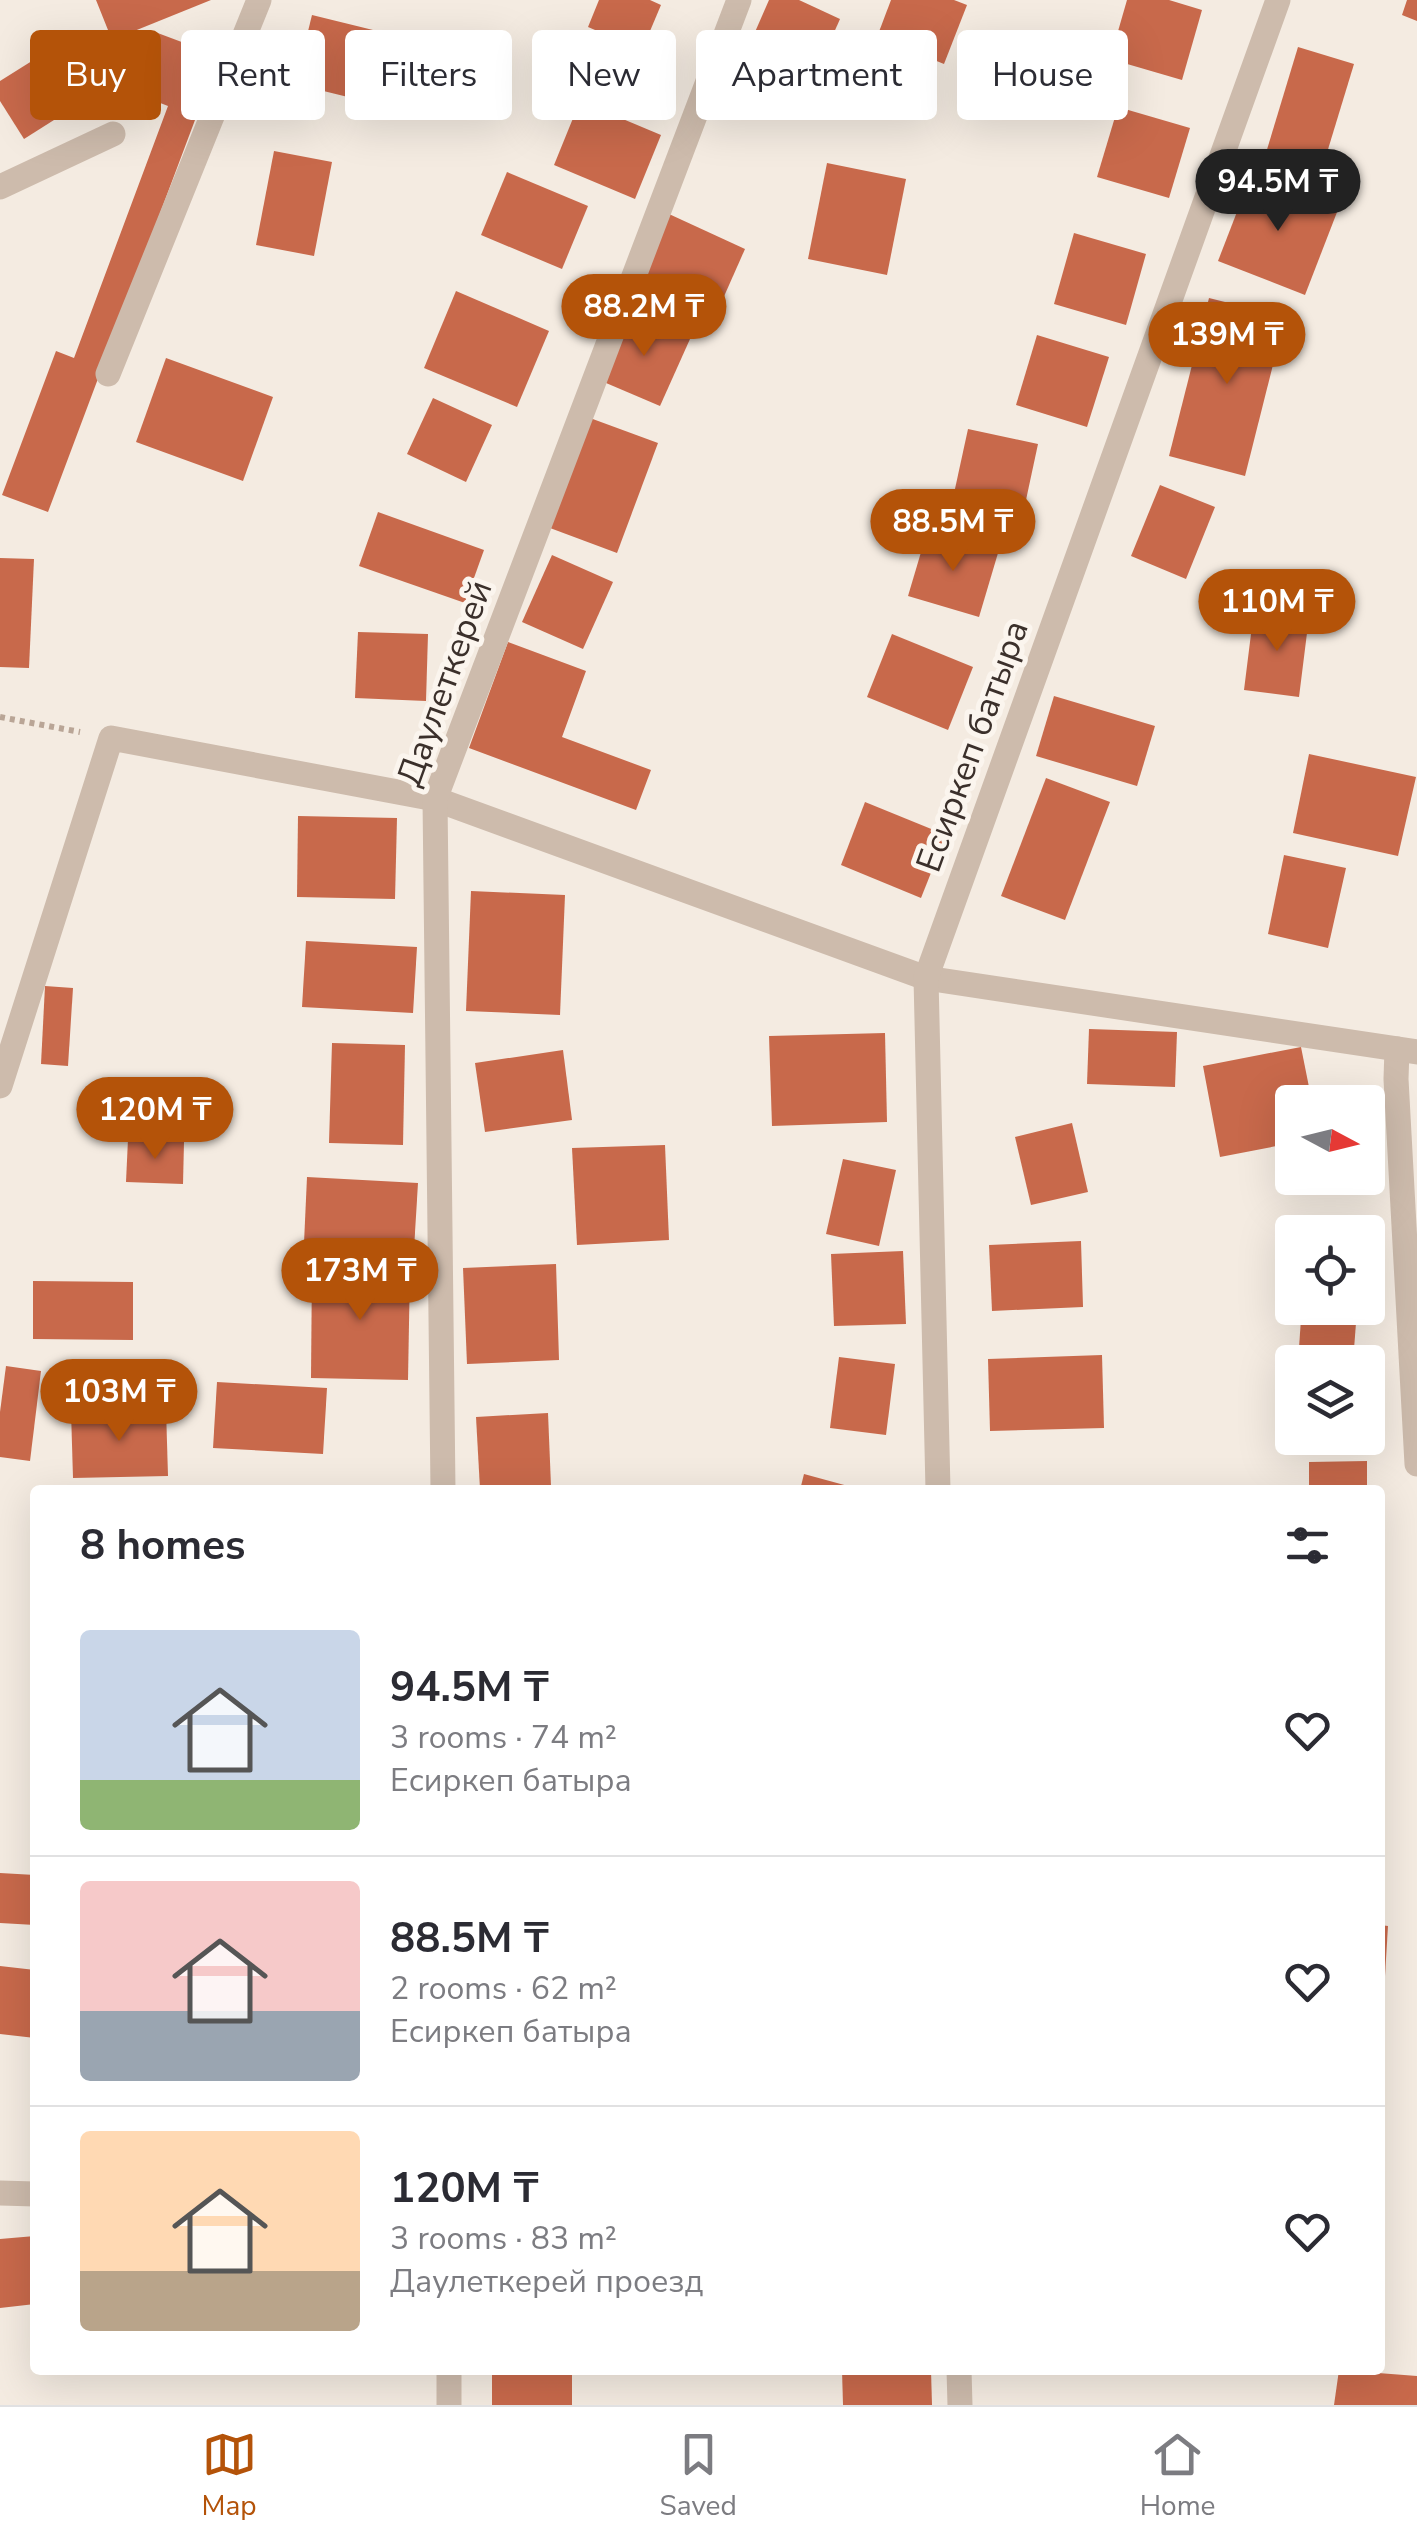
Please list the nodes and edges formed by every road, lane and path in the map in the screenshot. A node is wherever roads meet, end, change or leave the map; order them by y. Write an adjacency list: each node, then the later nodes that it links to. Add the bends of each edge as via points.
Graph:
1 (259, 0): 6 (street)
2 (739, 0): 9 (street, Даулеткерей)
3 (1278, 0): 10 (street, Есиркеп батыра)
4 (113, 134): 5 (street)
5 (0, 187)
6 (108, 374)
7 (0, 717): 8 (path)
8 (111, 738): 9 (street); 12 (street)
9 (435, 799): 10 (street); 14 (street, Даулеткерей)
10 (926, 978): 11 (street); 15 (street, Есиркеп батыра)
11 (1407, 1051): 13 (street, via 1396,1079)
12 (0, 1086)
13 (1417, 1464)
14 (443, 1485)
15 (938, 1485)
16 (0, 2194): 17 (street)
17 (30, 2194)
18 (450, 2375): 20 (street)
19 (959, 2375): 21 (street)
20 (449, 2405)
21 (960, 2405)

